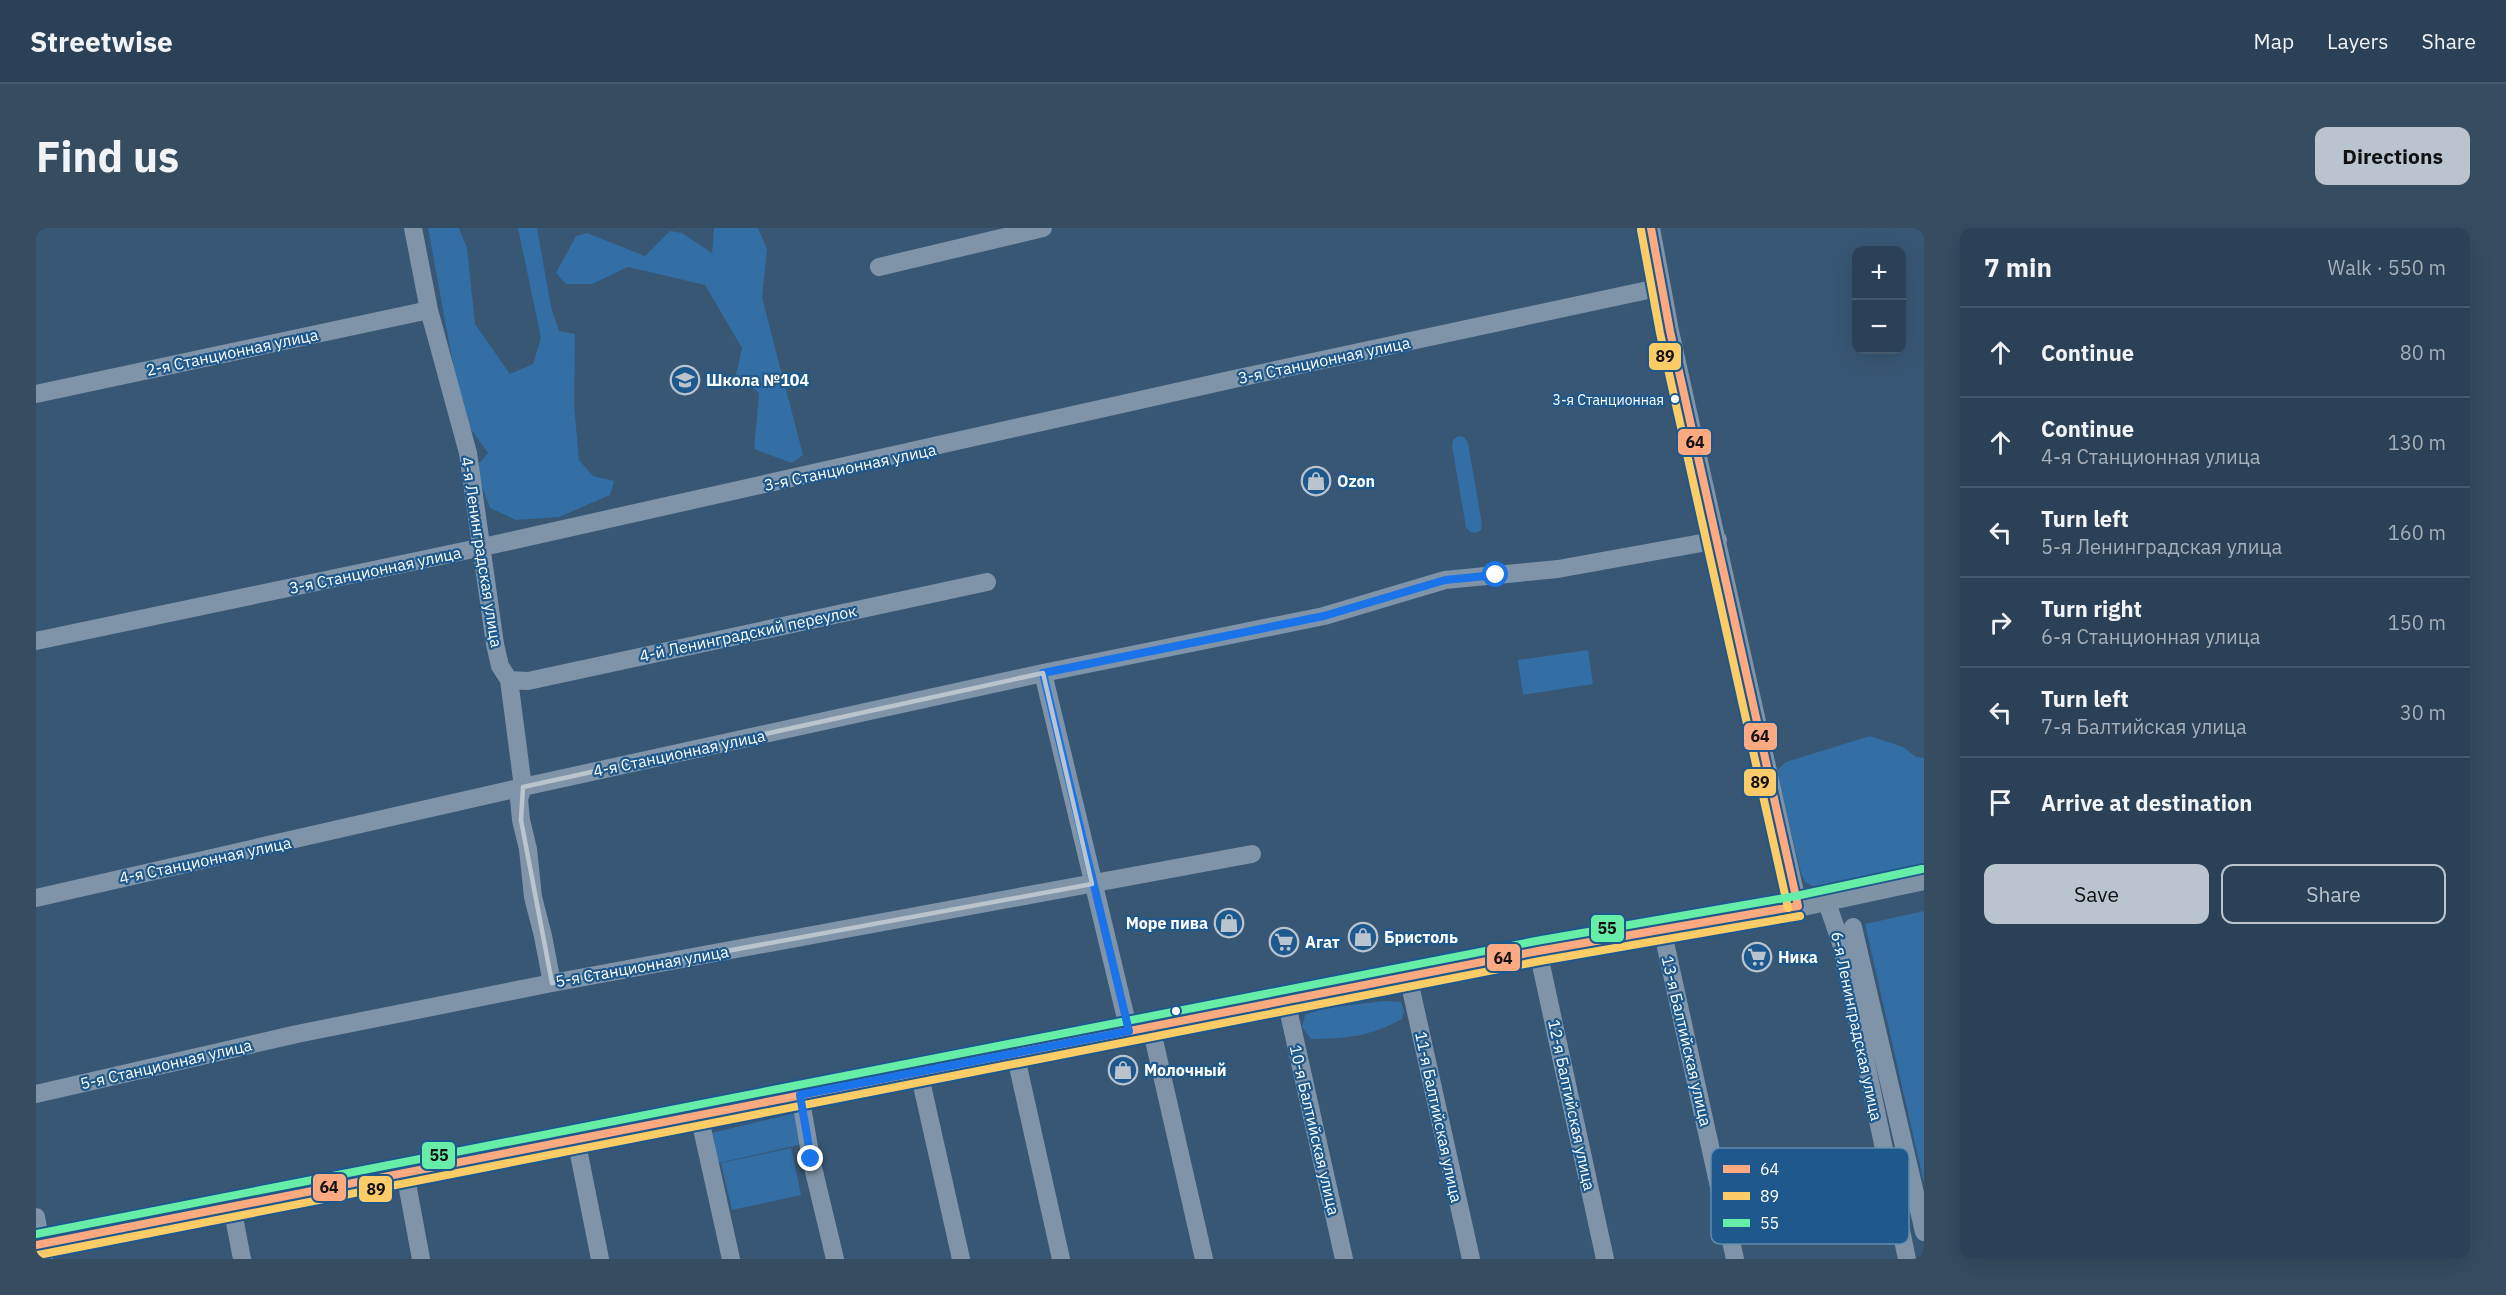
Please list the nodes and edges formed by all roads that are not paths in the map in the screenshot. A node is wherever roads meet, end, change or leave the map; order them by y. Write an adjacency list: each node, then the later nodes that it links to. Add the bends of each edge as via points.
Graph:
1 (413, 228): 6 (street, 4-я Ленинградская улица)
2 (1043, 228): 4 (street)
3 (1651, 228): 5 (street)
4 (879, 267)
5 (1662, 287): 8 (street); 9 (street, 3-я Станционная улица)
6 (429, 310): 7 (street, 2-я Станционная улица); 9 (street, 4-я Ленинградская улица, via 468,453)
7 (36, 394)
8 (1718, 540): 12 (street, 4-я Станционная улица, via 1558,569 1445,580 1324,616); 20 (street)
9 (483, 547): 11 (street, 3-я Станционная улица); 13 (street, 4-я Ленинградская улица, via 495,644 500,666)
10 (987, 582): 13 (street, 4-й Ленинградский переулок, via 528,681)
11 (36, 641)
12 (1043, 673): 14 (street, 4-я Станционная улица); 17 (street)
13 (509, 680): 14 (street, 4-я Ленинградская улица)
14 (523, 787): 18 (street, 4-я Станционная улица); 25 (street, 4-я Ленинградская улица, via 519,799 521,820)
15 (1252, 854): 17 (street, 5-я Станционная улица)
16 (1924, 879): 19 (main road)
17 (1092, 884): 25 (street, 5-я Станционная улица); 27 (street)
18 (36, 898)
19 (1826, 900): 20 (main road); 34 (street, 6-я Ленинградская улица, via 1841,943)
20 (1798, 906): 22 (main road)
21 (1853, 927): 35 (street)
22 (1662, 929): 23 (main road); 36 (street, 13-я Балтийская улица)
23 (1538, 951): 24 (main road); 55 (street, 12-я Балтийская улица)
24 (1408, 976): 26 (main road); 54 (street, 11-я Балтийская улица)
25 (552, 983): 30 (street, 5-я Станционная улица, via 297,1034)
26 (1286, 1000): 27 (main road); 53 (street, 10-я Балтийская улица)
27 (1140, 1029): 28 (main road); 52 (street)
28 (1015, 1053): 29 (main road); 51 (street)
29 (919, 1072): 31 (main road); 50 (street)
30 (36, 1094)
31 (800, 1095): 32 (main road); 49 (street)
32 (699, 1115): 33 (main road); 48 (street)
33 (576, 1139): 38 (main road); 47 (street)
34 (1884, 1148)
35 (1904, 1148)
36 (1711, 1151)
37 (1909, 1168): 41 (street)
38 (405, 1173): 39 (main road); 46 (street)
39 (232, 1207): 44 (main road); 45 (street)
40 (36, 1217): 44 (street)
41 (1924, 1232)
42 (1732, 1244): 56 (street, 13-я Балтийская улица)
43 (1904, 1244): 57 (street, 6-я Ленинградская улица)
44 (40, 1250)
45 (242, 1259)
46 (421, 1259)
47 (600, 1259)
48 (731, 1259)
49 (836, 1259)
50 (960, 1259)
51 (1061, 1259)
52 (1204, 1259)
53 (1344, 1259)
54 (1471, 1259)
55 (1605, 1259)
56 (1735, 1259)
57 (1907, 1259)

